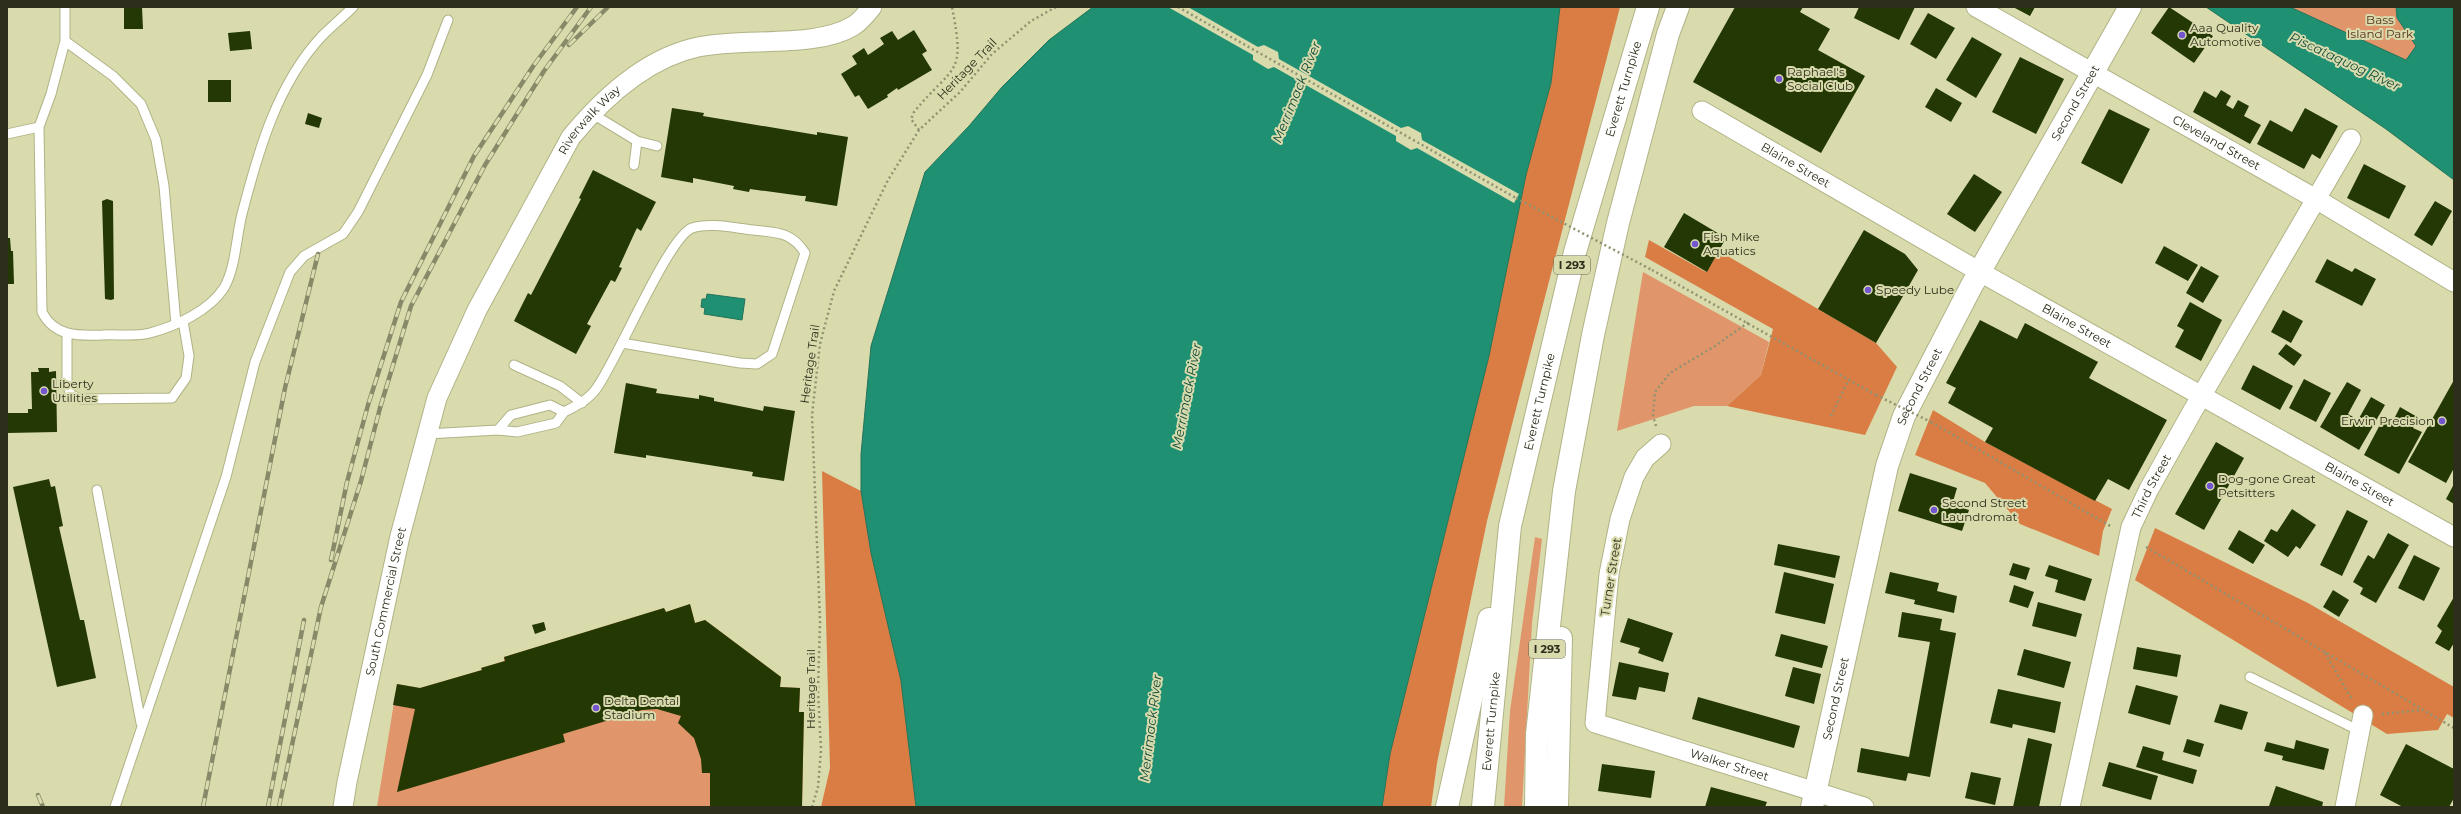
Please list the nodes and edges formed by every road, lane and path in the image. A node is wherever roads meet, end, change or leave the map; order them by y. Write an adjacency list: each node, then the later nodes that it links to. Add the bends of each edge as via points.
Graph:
1 (65, 7): 12 (lane)
2 (353, 7): 26 (lane, via 322,37 299,69 275,110 259,155 224,287 213,301)
3 (872, 7): 15 (street, Riverwalk Way, via 854,26 831,35 697,47 670,57 645,69)
4 (952, 7): 17 (path, via 958,34 958,60 948,76 914,112 911,119)
5 (1056, 7): 17 (path, Heritage Trail, via 1031,21 992,54 960,92)
6 (1178, 7): 27 (path, bridge, via 1516,198)
7 (1648, 7): 42 (main road, Everett Turnpike / I 293, via 1575,252)
8 (1678, 7): 41 (main road, I 293, via 1668,34 1618,223)
9 (1976, 7): 13 (street, Cleveland Street)
10 (2130, 7): 13 (main road, Second Street)
11 (448, 20): 48 (lane, via 427,75 358,212 343,234 304,256 290,272 255,362 226,477)
12 (65, 41): 16 (lane); 26 (lane, via 113,76 141,104 156,140)
13 (2092, 72): 23 (street, Cleveland Street); 24 (main road, Second Street)
14 (1702, 111): 24 (street, Blaine Street)
15 (591, 113): 20 (lane); 33 (street, Riverwalk Way, via 571,137 477,310)
16 (39, 127): 18 (lane); 28 (lane, via 42,312 46,321 55,329)
17 (919, 130): 53 (path, Heritage Trail, via 888,180 834,291 820,344 812,415 820,621 818,691 821,750 818,788)
18 (7, 134)
19 (2351, 139): 23 (street, Third Street)
20 (637, 141): 21 (lane); 22 (lane)
21 (657, 146)
22 (634, 165)
23 (2316, 199): 25 (street, Cleveland Street); 32 (street, Third Street)
24 (1980, 272): 32 (street, Blaine Street); 50 (main road, Second Street, via 1904,416 1895,438)
25 (2454, 282)
26 (180, 322): 28 (lane, via 149,333 86,336); 28 (lane, via 189,356 186,378 172,398 81,399 70,395 67,384)
27 (1749, 322): 31 (path); 39 (path, via 1715,346 1670,372 1655,392 1653,416)
28 (67, 334)
29 (622, 343): 29 (lane, via 679,238 692,228 717,226 788,235 805,253 772,354 757,364); 34 (lane, via 595,391)
30 (514, 365): 34 (lane, via 560,386)
31 (1849, 379): 36 (path); 43 (path, bridge, via 1931,422)
32 (2202, 396): 43 (street, Third Street, via 2149,489); 44 (street, Blaine Street)
33 (437, 398): 38 (street, South Commercial Street)
34 (582, 403): 35 (lane)
35 (564, 412): 37 (lane, via 556,422 517,432); 37 (lane, via 550,405 511,415)
36 (1831, 416)
37 (498, 430): 38 (lane)
38 (427, 434): 52 (street, South Commercial Street, via 400,536 347,782)
39 (1662, 444): 46 (street, Turner Street, via 1645,458 1634,477 1620,519 1608,574)
40 (97, 490): 48 (lane)
41 (1564, 491): 56 (main road, I 293, via 1537,734); 57 (main road)
42 (1510, 526): 54 (main road); 55 (main road, Everett Turnpike / I 293)
43 (2128, 537): 49 (path); 59 (street, Third Street)
44 (2454, 538)
45 (2250, 677): 47 (lane)
46 (1595, 723): 50 (street, Walker Street)
47 (2361, 723): 60 (street)
48 (142, 724): 51 (lane)
49 (2454, 728)
50 (1814, 799): 58 (street, Walker Street)
51 (115, 807)
52 (344, 807)
53 (812, 807)
54 (1447, 807)
55 (1483, 807)
56 (1536, 807)
57 (1557, 807)
58 (1864, 807)
59 (2070, 807)
60 (2345, 807)

